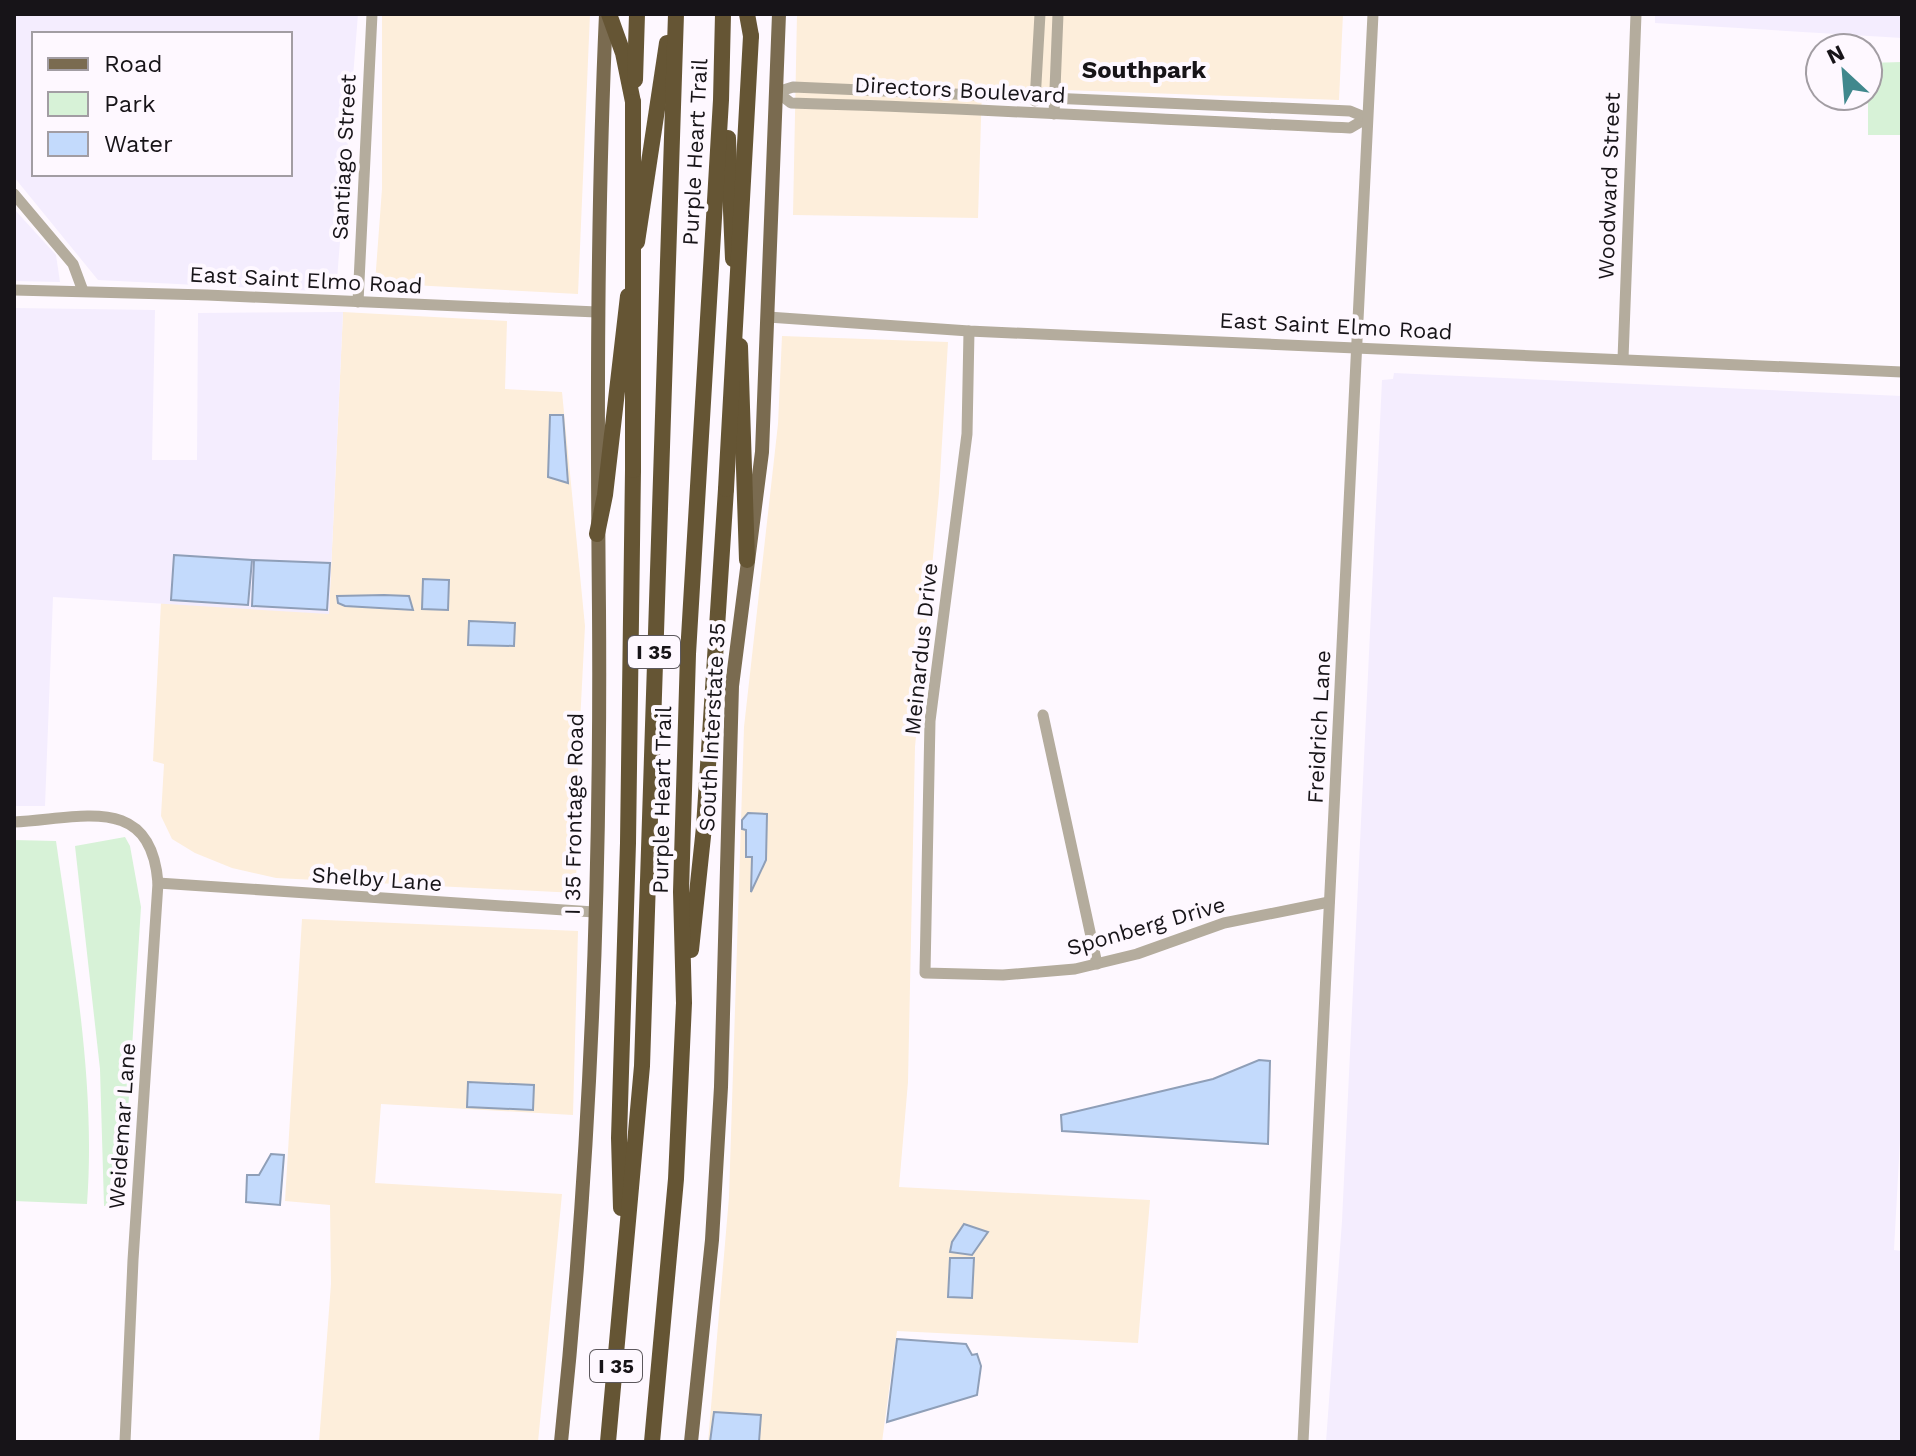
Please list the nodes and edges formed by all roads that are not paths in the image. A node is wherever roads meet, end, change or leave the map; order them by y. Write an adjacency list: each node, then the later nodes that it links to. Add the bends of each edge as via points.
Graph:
1 (372, 14): 25 (street, Santiago Street)
2 (608, 14): 17 (highway); 26 (main road)
3 (637, 14): 17 (highway)
4 (674, 14): 32 (highway, via 627,297); 42 (highway, Purple Heart Trail / I 35, via 642,1066)
5 (723, 14): 16 (highway, Purple Heart Trail / I 35)
6 (750, 14): 41 (highway, bridge, via 704,827)
7 (779, 14): 13 (main road, South Interstate 35)
8 (1040, 14): 14 (street)
9 (1058, 14): 15 (street)
10 (1373, 14): 21 (street, Freidrich Lane)
11 (1636, 14): 30 (street, Woodward Street)
12 (910, 91): 13 (street, Directors Boulevard, via 793,87); 14 (street, Directors Boulevard); 18 (street)
13 (777, 92): 18 (street, Directors Boulevard, via 791,103); 27 (main road, South Interstate 35)
14 (1035, 97): 15 (street, Directors Boulevard); 19 (street)
15 (1055, 98): 20 (street); 21 (street, Directors Boulevard, via 1350,111)
16 (721, 100): 33 (highway, via 728,142); 41 (highway, Purple Heart Trail / I 35, via 688,654 681,892)
17 (633, 102): 42 (highway, bridge, via 628,843 619,1138)
18 (909, 105): 19 (street, Directors Boulevard)
19 (1034, 113): 20 (street, Directors Boulevard)
20 (1054, 114): 21 (street, Directors Boulevard, via 1350,128)
21 (1367, 118): 29 (street, Freidrich Lane)
22 (14, 194): 24 (street, via 73,264)
23 (14, 290): 24 (street, East Saint Elmo Road)
24 (83, 291): 25 (street, East Saint Elmo Road)
25 (358, 302): 26 (street, East Saint Elmo Road)
26 (597, 312): 32 (main road)
27 (768, 317): 28 (street, East Saint Elmo Road); 33 (main road, South Interstate 35, via 762,452)
28 (969, 331): 29 (street, East Saint Elmo Road); 40 (street, Meinardus Drive, via 967,434 930,721)
29 (1359, 347): 30 (street, East Saint Elmo Road); 37 (street, Freidrich Lane)
30 (1623, 359): 31 (street, East Saint Elmo Road)
31 (1902, 372)
32 (597, 534): 38 (main road, I 35 Frontage Road)
33 (747, 560): 47 (main road, South Interstate 35, via 732,686 712,1240)
34 (1043, 715): 39 (street)
35 (14, 822): 36 (street, Weidemar Lane, via 113,815 130,822 146,837)
36 (158, 883): 38 (street, Shelby Lane); 43 (street, Weidemar Lane)
37 (1329, 902): 39 (street, Sponberg Drive, via 1224,923); 48 (street, Freidrich Lane)
38 (594, 912): 44 (main road, I 35 Frontage Road, via 576,1295)
39 (1097, 964): 40 (street, Sponberg Drive, via 1019,975)
40 (925, 973)
41 (684, 1003): 46 (highway, Purple Heart Trail / I 35, via 675,1194)
42 (623, 1289): 45 (highway, Purple Heart Trail / I 35)
43 (125, 1442)
44 (561, 1442)
45 (608, 1442)
46 (652, 1442)
47 (691, 1442)
48 (1303, 1442)

